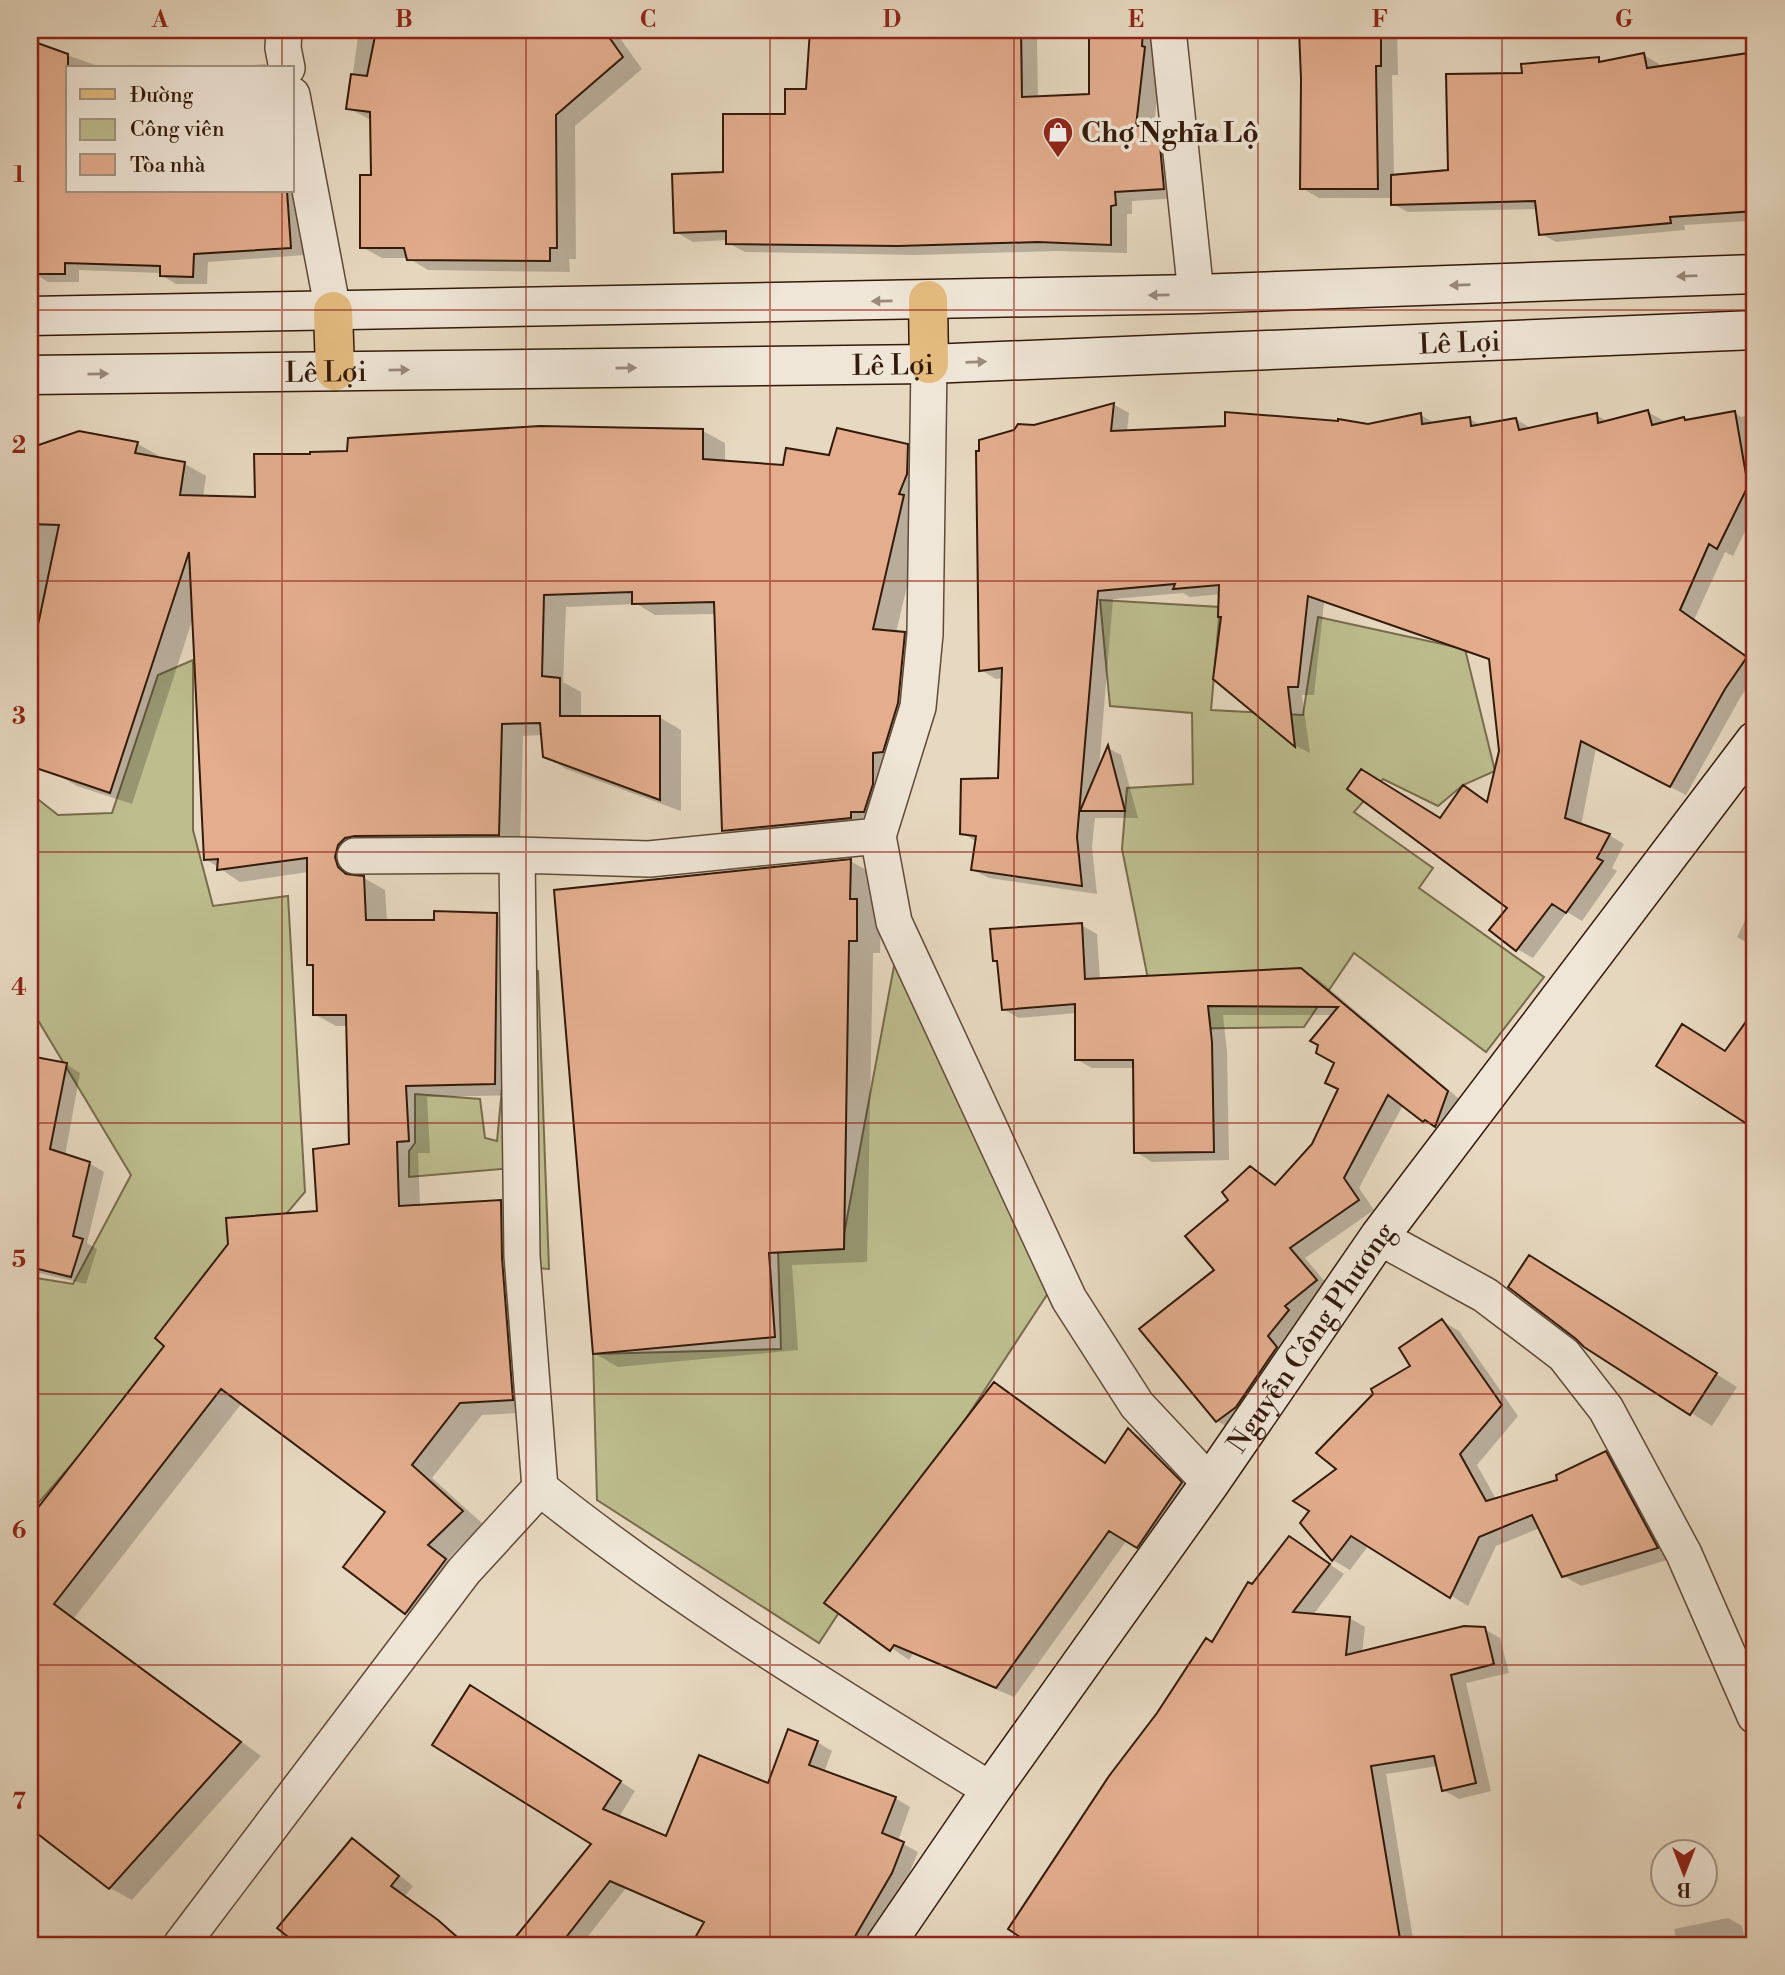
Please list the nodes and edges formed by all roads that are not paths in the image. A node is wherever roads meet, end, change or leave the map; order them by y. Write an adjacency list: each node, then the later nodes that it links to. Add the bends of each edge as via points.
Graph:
1 (284, 30): 3 (street)
2 (1168, 30): 6 (street)
3 (287, 66)
4 (294, 106): 8 (street)
5 (1755, 274): 6 (main road, Lê Lợi, one-way to 6)
6 (1196, 294): 7 (main road, Lê Lợi, one-way to 7)
7 (928, 300): 8 (main road, Lê Lợi, one-way to 8); 11 (main road)
8 (333, 311): 9 (main road, Lê Lợi); 12 (main road)
9 (30, 316)
10 (1755, 330): 11 (main road, Lê Lợi, one-way to 10)
11 (929, 364): 12 (main road, Lê Lợi, one-way to 11); 15 (street, via 925,634 918,708)
12 (335, 371): 13 (main road, Lê Lợi, one-way to 12)
13 (30, 375)
14 (1755, 741): 18 (main road, Nguyễn Công Phương)
15 (878, 836): 16 (street, via 649,859); 19 (street, via 894,922 1069,1299 1138,1405)
16 (517, 855): 17 (street); 20 (street, via 522,1256)
17 (355, 856)
18 (1379, 1237): 19 (main road, Nguyễn Công Phương); 21 (street, via 1485,1295 1564,1355 1606,1409 1684,1554)
19 (1210, 1483): 22 (main road, Nguyễn Công Phương)
20 (540, 1488): 22 (street, via 608,1543 809,1678); 23 (street, via 464,1571)
21 (1755, 1716)
22 (991, 1790): 24 (main road, Nguyễn Công Phương)
23 (181, 1945)
24 (885, 1945)

